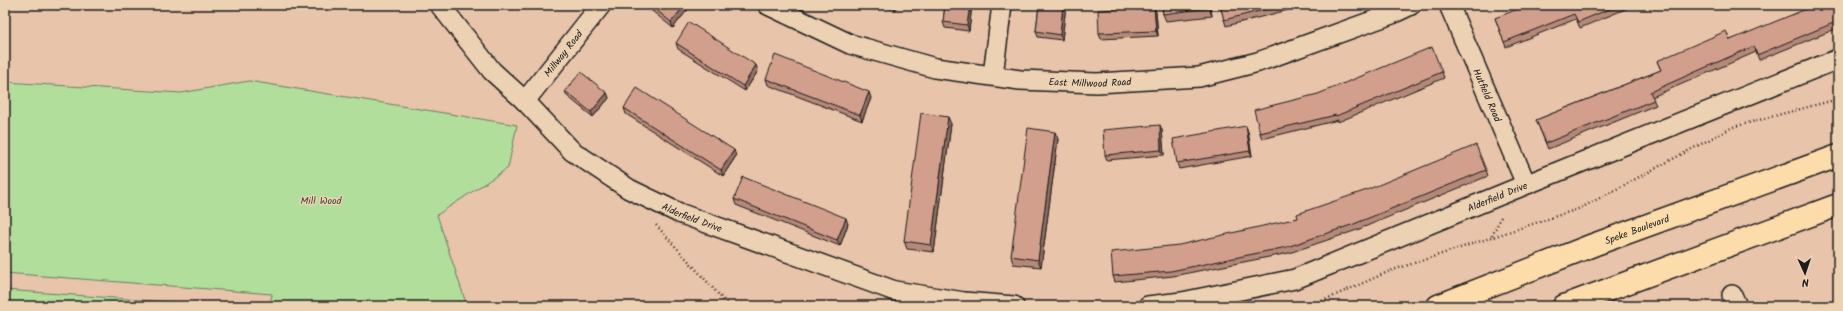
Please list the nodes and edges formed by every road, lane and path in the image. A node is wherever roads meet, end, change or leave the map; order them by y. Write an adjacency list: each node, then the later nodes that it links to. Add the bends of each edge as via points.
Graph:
1 (440, 5): 10 (street, Alderfield Drive, via 492,71)
2 (601, 5): 10 (street, Millway Road)
3 (768, 5): 8 (street, East Millwood Road, via 850,44 935,68)
4 (1002, 5): 8 (street)
5 (1411, 5): 8 (street, East Millwood Road, via 1258,62 1199,77 1097,83 1020,80)
6 (1449, 5): 12 (street, Hutfield Road)
7 (1838, 59): 12 (street, Alderfield Drive)
8 (993, 75)
9 (1838, 99): 18 (path, via 1733,127 1581,208 1390,271)
10 (525, 100): 16 (street, Alderfield Drive, via 572,151 629,189 680,213 895,291 964,302)
11 (1838, 156): 19 (highway, Speke Boulevard, via 1593,245)
12 (1526, 184): 17 (street, Alderfield Drive, via 1295,279 1182,302)
13 (1838, 205): 20 (highway)
14 (652, 221): 15 (path)
15 (729, 306)
16 (1014, 306)
17 (1148, 306)
18 (1311, 306)
19 (1438, 306)
20 (1564, 306)

